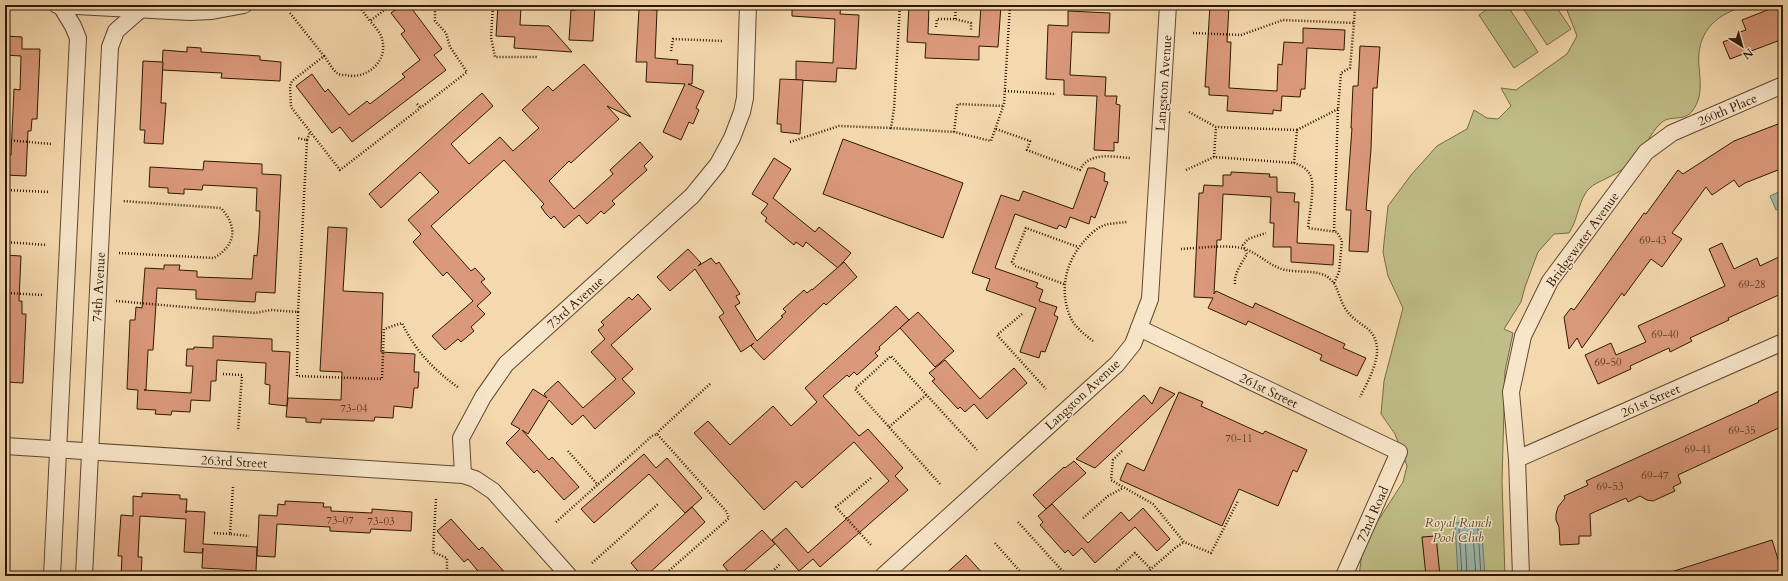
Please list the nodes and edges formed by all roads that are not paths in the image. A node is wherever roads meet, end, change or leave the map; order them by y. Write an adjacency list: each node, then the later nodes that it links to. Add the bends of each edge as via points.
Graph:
1 (59, 5): 5 (street); 11 (street, via 78,38)
2 (244, 5): 5 (street, via 212,11)
3 (748, 5): 15 (street, 73rd Avenue, via 745,98 737,128 718,164 692,196 506,364 483,397 461,438)
4 (1168, 5): 8 (street, Langston Avenue, via 1150,299)
5 (141, 9): 12 (street, 74th Avenue, via 116,31 110,47)
6 (1783, 85): 7 (street, 260th Place)
7 (1672, 133): 14 (street, Bridgewater Avenue, via 1646,152 1550,281 1523,336 1511,392)
8 (1140, 328): 13 (street, 261st Street); 19 (street, Langston Avenue, via 1133,344 1117,364)
9 (1783, 342): 14 (street, 261st Street)
10 (5, 446): 11 (street, 263rd Street)
11 (58, 450): 12 (street, 263rd Street); 16 (street)
12 (89, 452): 15 (street, 263rd Street); 17 (street, 74th Avenue)
13 (1399, 452): 20 (street, 72nd Road)
14 (1517, 458): 21 (street, Bridgewater Avenue)
15 (463, 475): 18 (street, via 476,479 493,491)
16 (52, 576)
17 (84, 576)
18 (569, 576)
19 (883, 576)
20 (1344, 576)
21 (1521, 576)

